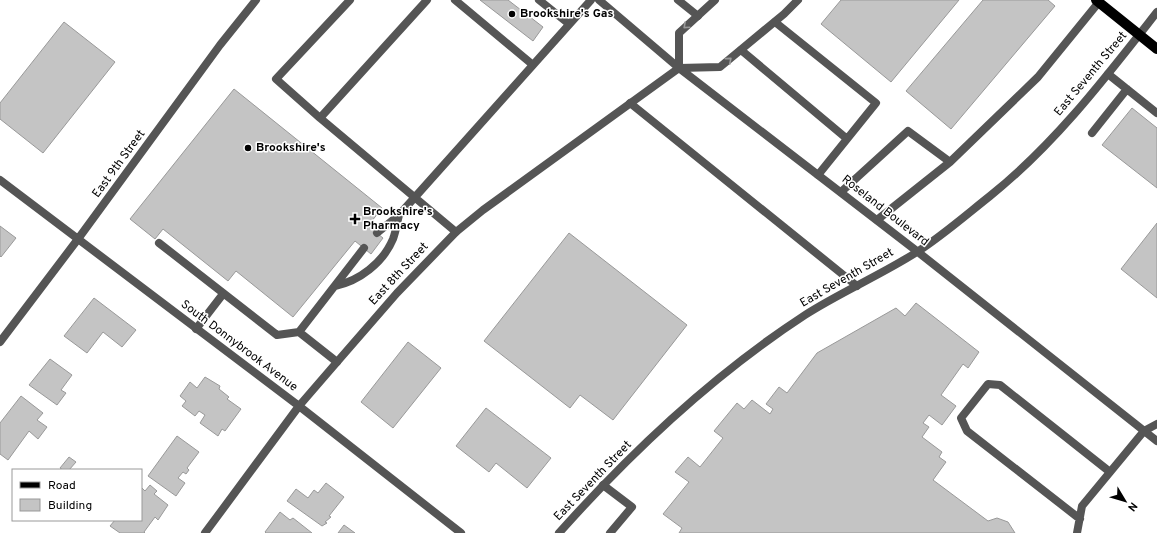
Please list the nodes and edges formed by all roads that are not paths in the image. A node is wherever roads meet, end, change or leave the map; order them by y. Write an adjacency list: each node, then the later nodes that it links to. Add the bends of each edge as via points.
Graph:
1 (256, 0): 37 (street, East 9th Street)
2 (350, 0): 25 (street, via 276,79)
3 (427, 0): 25 (street)
4 (455, 0): 19 (street)
5 (539, 0): 15 (street)
6 (591, 0): 15 (street)
7 (599, 0): 20 (street, Roseland Boulevard)
8 (678, 0): 13 (street)
9 (715, 0): 13 (street)
10 (798, 0): 14 (street)
11 (1097, 1): 16 (main road); 28 (street, via 1038,77)
12 (1157, 12): 16 (street, East Seventh Street)
13 (698, 16): 20 (street, one-way to 20, via 679,33)
14 (775, 22): 18 (street); 27 (street, via 876,103)
15 (570, 24): 19 (street)
16 (1139, 35): 17 (main road); 21 (street, East Seventh Street)
17 (1157, 49)
18 (741, 50): 20 (street, one-way to 18, via 720,67); 27 (street)
19 (533, 65): 32 (street)
20 (679, 68): 23 (street, East 8th Street); 29 (street, Roseland Boulevard)
21 (1108, 74): 22 (street); 40 (street, East Seventh Street, via 1084,104 1026,165)
22 (1127, 89): 24 (street); 26 (street)
23 (630, 103): 35 (street, East 8th Street); 42 (street)
24 (1157, 112)
25 (320, 118): 32 (street)
26 (1092, 133)
27 (846, 138): 29 (street)
28 (950, 162): 31 (street, via 908,131); 34 (street)
29 (818, 175): 31 (street, Roseland Boulevard)
30 (0, 180): 37 (street, South Donnybrook Avenue)
31 (841, 192): 34 (street, Roseland Boulevard)
32 (414, 197): 33 (street); 35 (street)
33 (399, 215): 36 (street); 41 (street, via 393,239 370,270 348,283)
34 (877, 220): 40 (street, Roseland Boulevard)
35 (456, 232): 47 (street, East 8th Street, via 396,293)
36 (377, 233)
37 (78, 239): 44 (street, South Donnybrook Avenue); 46 (street, East 9th Street)
38 (159, 243): 43 (street)
39 (364, 248): 41 (street)
40 (918, 252): 42 (street, East Seventh Street); 50 (street, Roseland Boulevard)
41 (335, 286): 45 (street)
42 (857, 286): 53 (street, East Seventh Street, via 805,315 711,384)
43 (223, 294): 44 (street); 45 (street, via 277,335)
44 (196, 329): 48 (street, South Donnybrook Avenue)
45 (299, 332): 47 (street)
46 (0, 342)
47 (337, 362): 48 (street, East 8th Street)
48 (298, 406): 55 (street, East 8th Street); 56 (street, South Donnybrook Avenue)
49 (1157, 424): 50 (street)
50 (1144, 431): 51 (street, Roseland Boulevard); 52 (street)
51 (1157, 441)
52 (1110, 472): 54 (street, via 1082,506); 54 (street, via 1000,386 988,384 961,418 967,431)
53 (602, 485): 57 (street, East Seventh Street); 58 (street, via 632,507)
54 (1080, 519): 59 (street)
55 (204, 533)
56 (461, 533)
57 (559, 533)
58 (610, 533)
59 (1077, 533)

